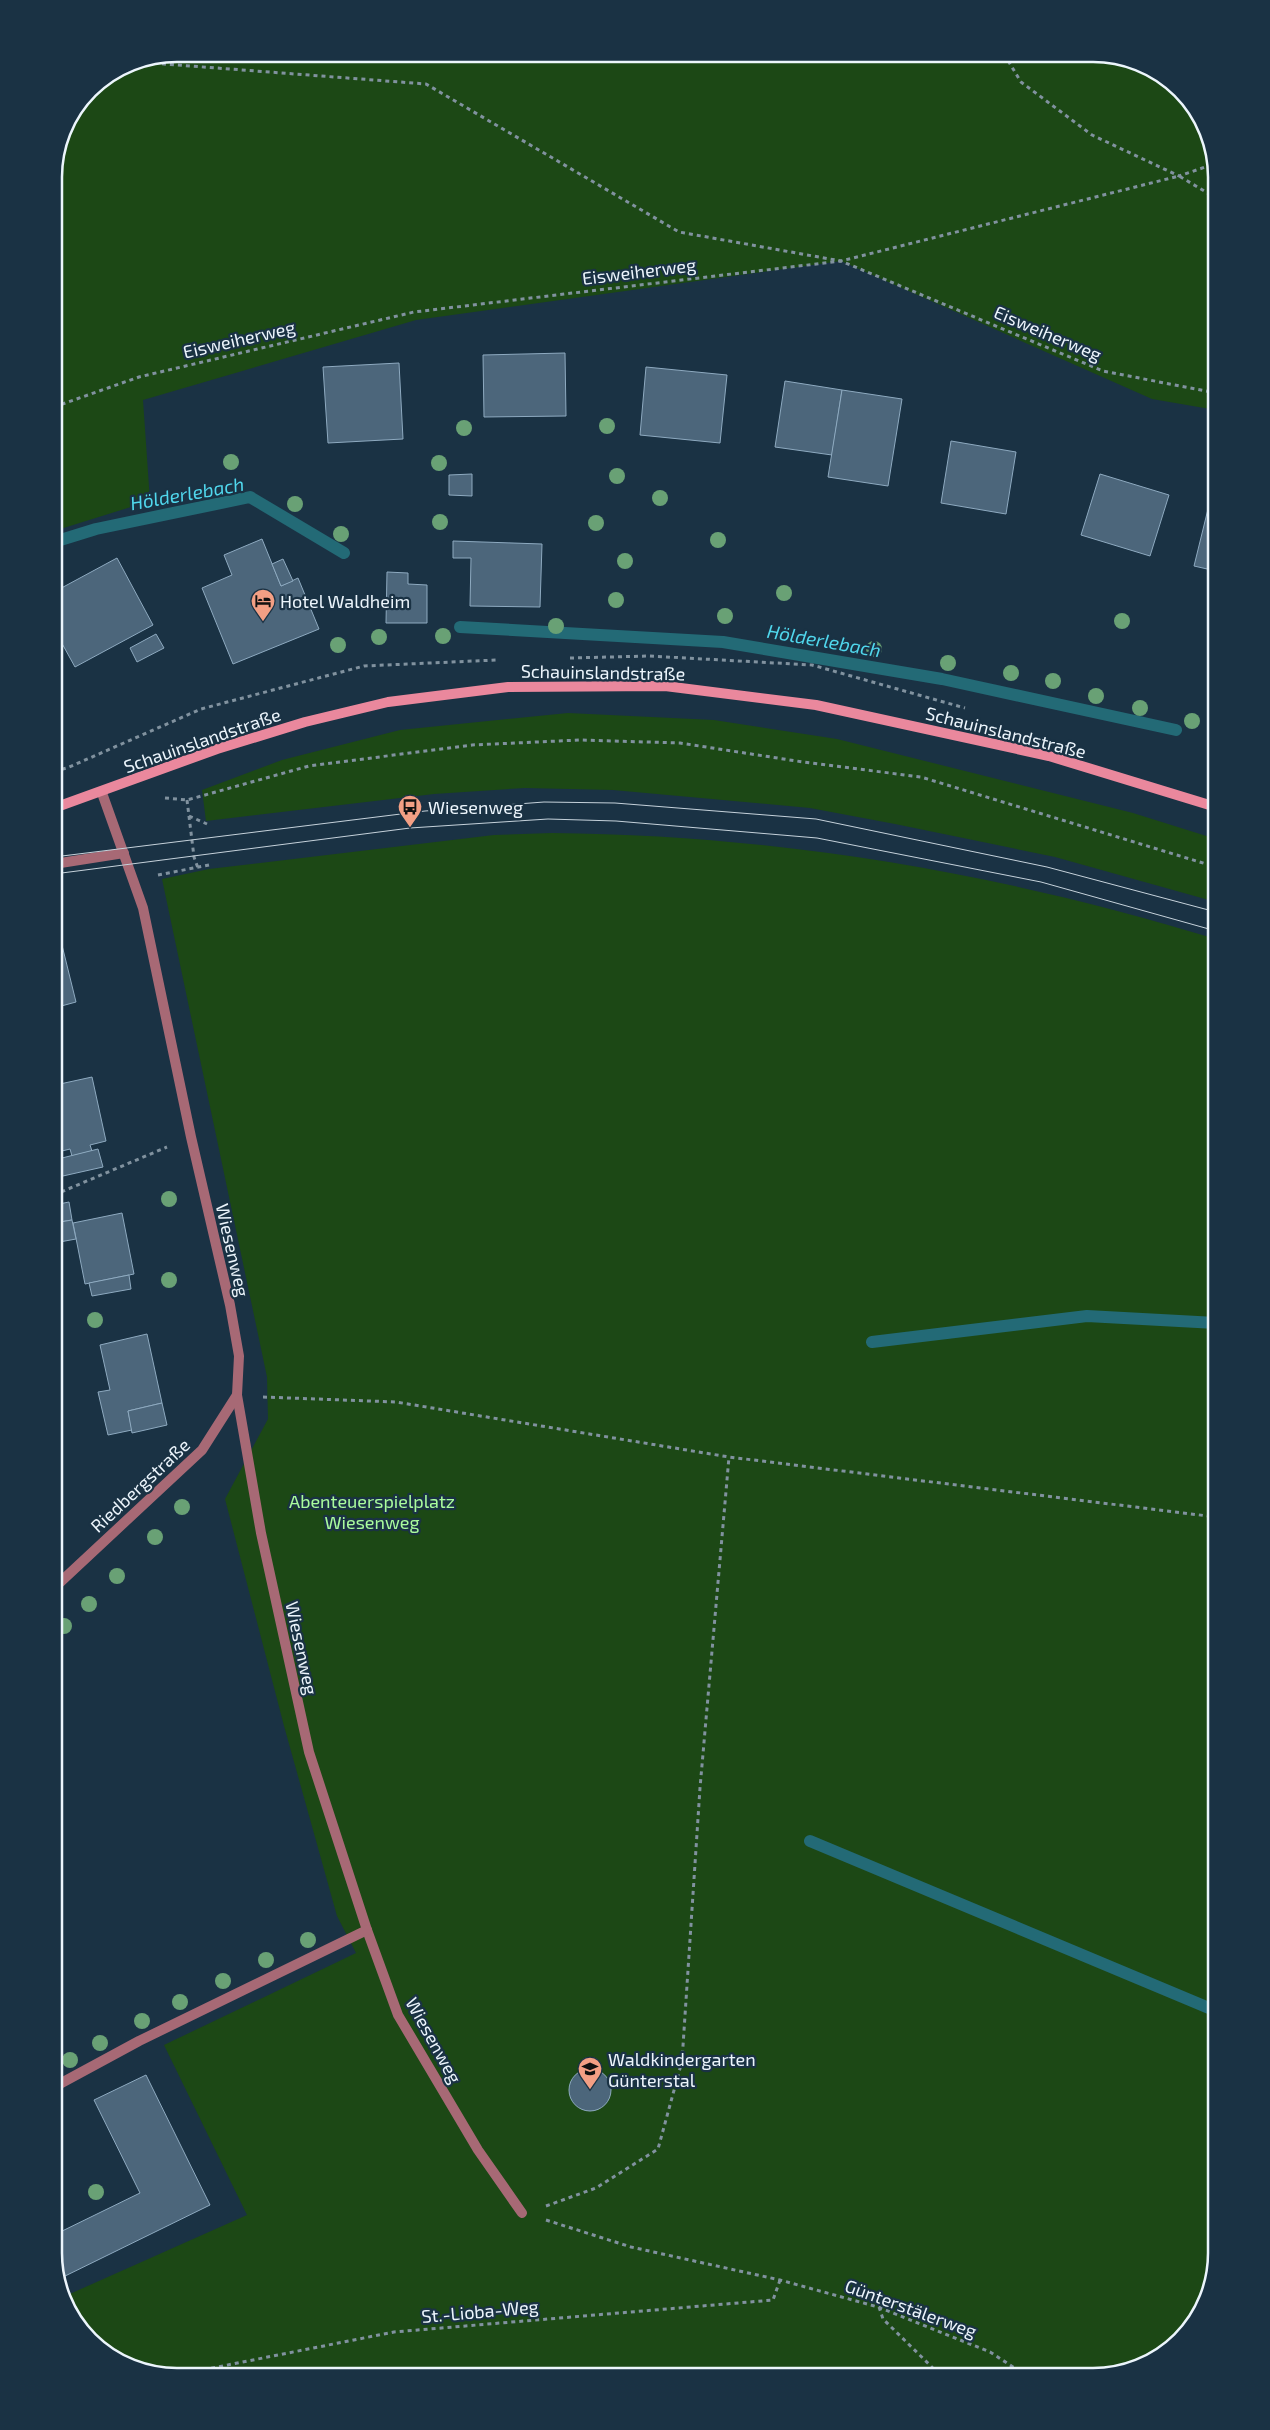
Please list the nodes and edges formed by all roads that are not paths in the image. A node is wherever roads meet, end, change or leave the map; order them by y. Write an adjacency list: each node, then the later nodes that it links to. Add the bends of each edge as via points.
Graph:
1 (102, 793): 2 (main road, Schauinslandstraße); 3 (main road, Schauinslandstraße, via 218,749 305,722 388,702 508,687 665,686 826,707 1049,756); 4 (street, Wiesenweg)
2 (63, 805)
3 (1208, 805)
4 (124, 853): 5 (street); 6 (street, Wiesenweg, via 143,908 239,1356)
5 (63, 863)
6 (237, 1395): 7 (street, Riedbergstraße, via 202,1450); 8 (street, Wiesenweg, via 261,1534 309,1752)
7 (63, 1580)
8 (367, 1930): 9 (street); 10 (street, Wiesenweg, via 398,2015 478,2150)
9 (63, 2082)
10 (522, 2213)

